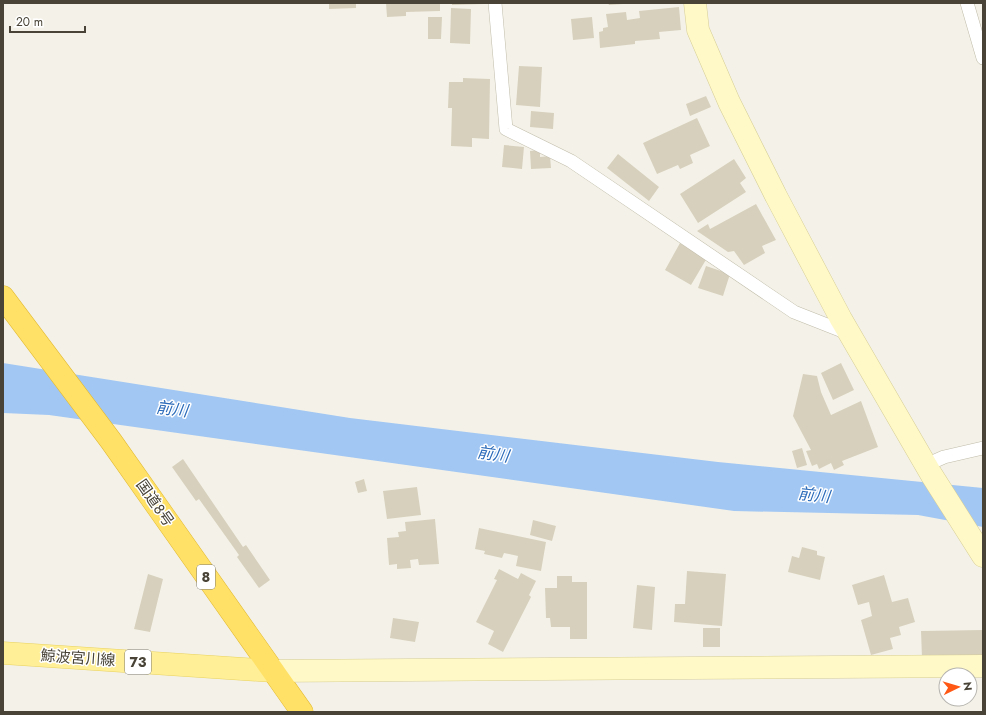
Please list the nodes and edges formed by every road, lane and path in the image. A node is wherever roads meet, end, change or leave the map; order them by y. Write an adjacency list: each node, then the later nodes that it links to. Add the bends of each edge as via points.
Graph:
1 (495, 3): 6 (lane, via 506,129 571,161 794,312)
2 (696, 3): 6 (street, via 698,30 729,102)
3 (967, 3): 4 (lane)
4 (983, 58)
5 (3, 297): 12 (highway, 国道8号 / 8, via 111,441)
6 (850, 335): 8 (street)
7 (983, 448): 8 (lane, via 944,457)
8 (929, 470): 9 (street)
9 (983, 556)
10 (3, 653): 12 (main road, 鯨波宮川線 / 73)
11 (983, 666): 12 (street)
12 (272, 671): 13 (highway, 国道8号 / 8)
13 (302, 712)

